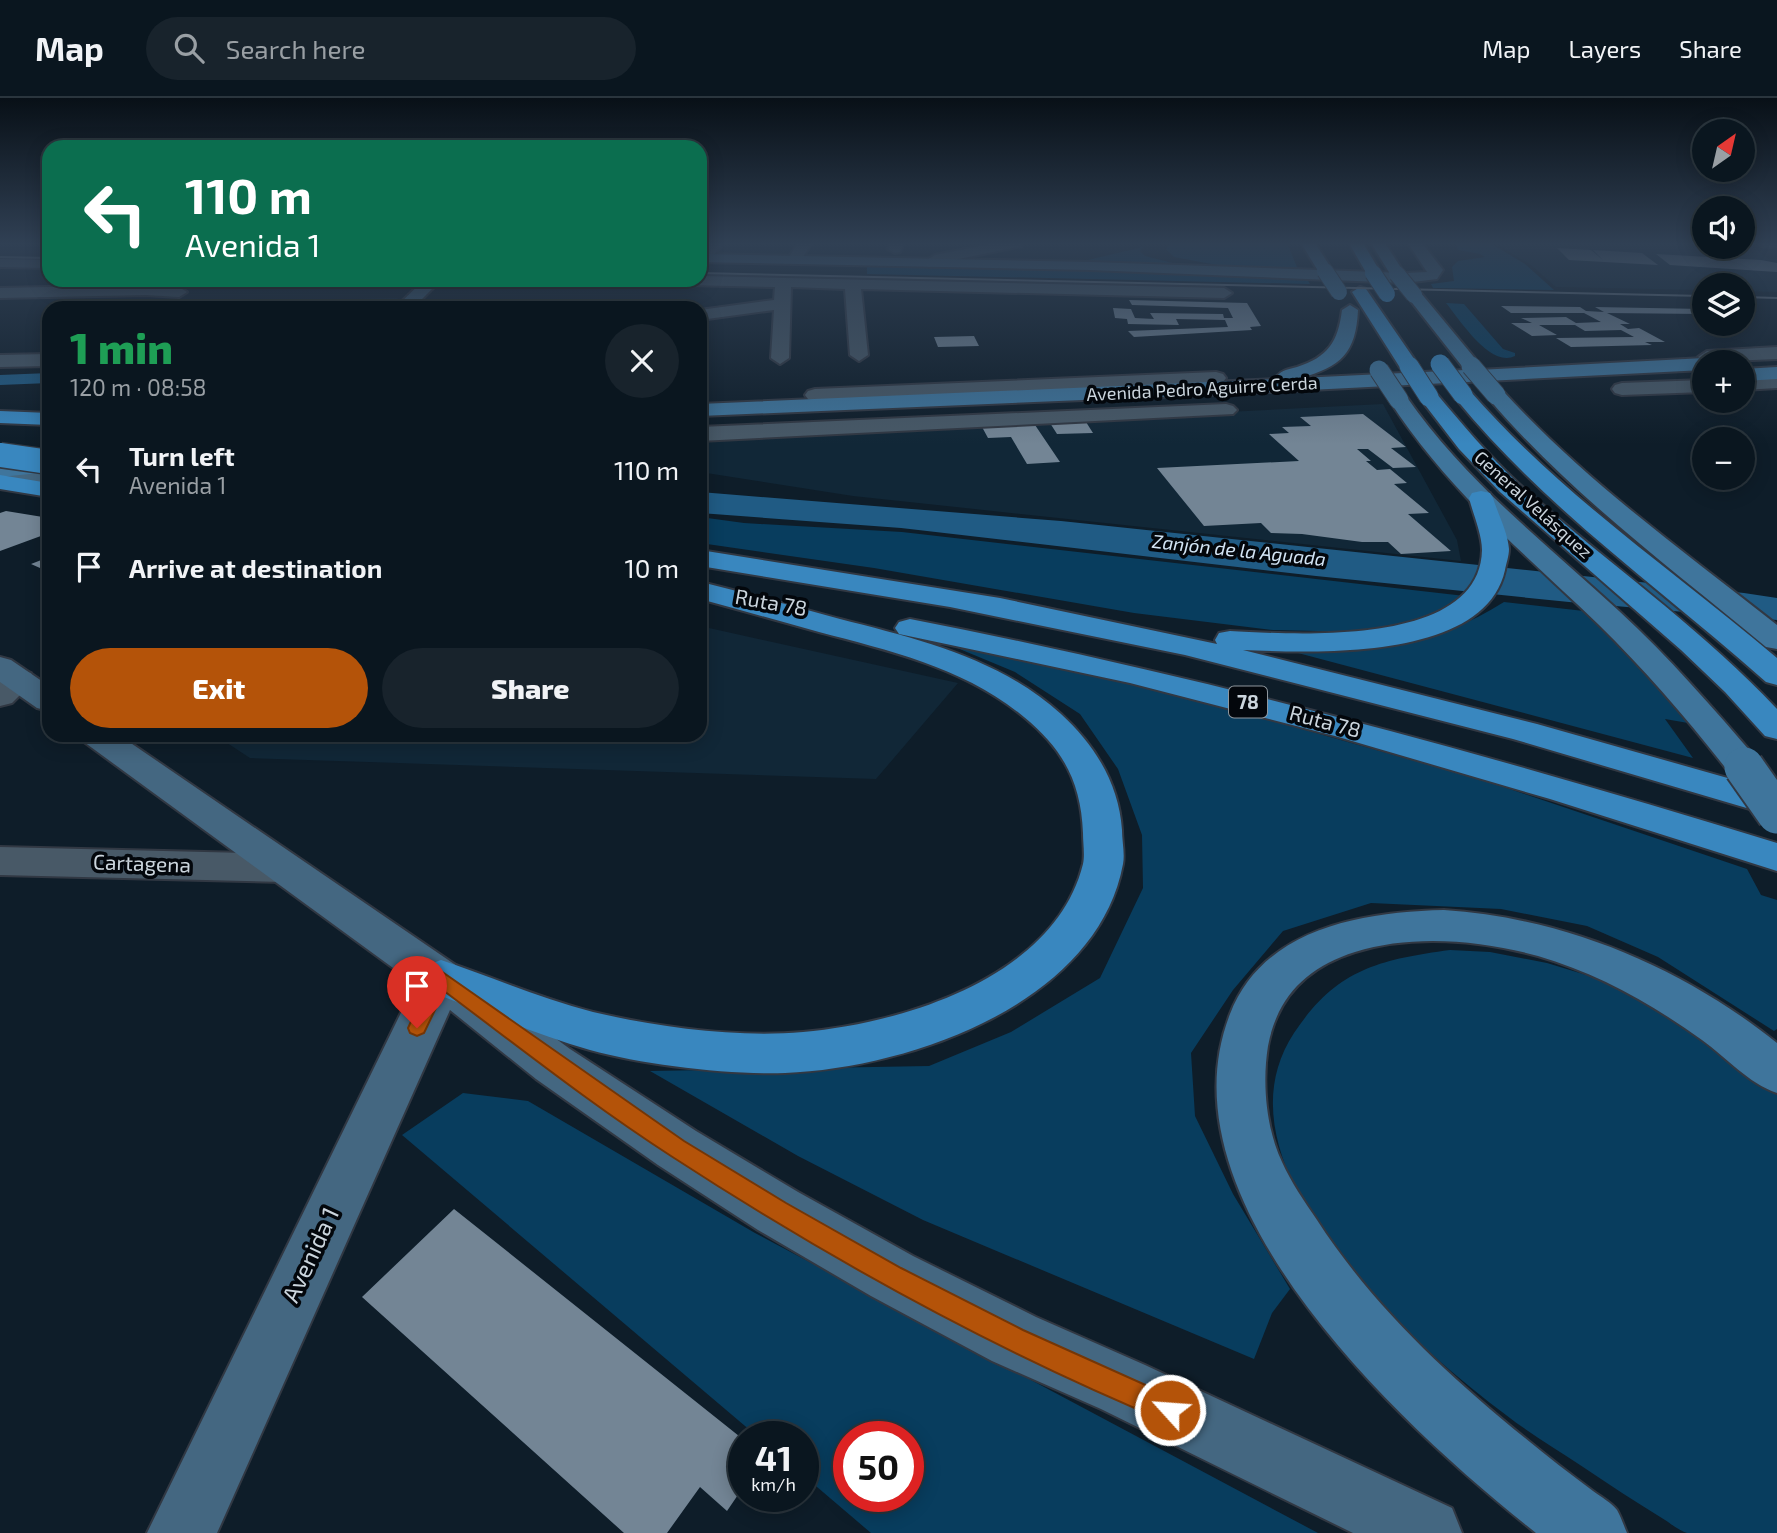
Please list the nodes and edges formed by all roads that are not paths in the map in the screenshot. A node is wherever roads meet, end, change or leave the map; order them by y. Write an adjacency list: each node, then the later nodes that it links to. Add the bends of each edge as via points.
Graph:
1 (731, 310): 7 (street)
2 (782, 310): 12 (street)
3 (855, 310): 10 (street)
4 (1350, 310): 8 (main road); 28 (main road, via 1347,340 1330,359)
5 (1372, 310): 58 (highway, General Velásquez, bridge, via 1458,435 1504,482 1674,626 1753,700)
6 (1426, 310): 27 (main road, bridge, via 1471,366)
7 (707, 314)
8 (1362, 334)
9 (1777, 352): 11 (street, Avenida Pedro Aguirre Cerda)
10 (859, 355)
11 (1755, 356)
12 (780, 358)
13 (1436, 359): 55 (highway, General Velásquez, bridge, via 1493,432 1535,474)
14 (42, 360): 15 (street)
15 (0, 361)
16 (1777, 361): 17 (main road)
17 (1755, 362)
18 (1376, 363): 49 (main road, bridge, via 1426,442)
19 (1692, 366): 28 (main road, Avenida Pedro Aguirre Cerda)
20 (1692, 368): 27 (main road, Avenida Pedro Aguirre Cerda)
21 (1777, 373): 22 (main road)
22 (1755, 374)
23 (1777, 382): 24 (street)
24 (1755, 383)
25 (1692, 386): 26 (street)
26 (1622, 389): 27 (main road)
27 (1504, 390): 29 (main road, Avenida Pedro Aguirre Cerda); 54 (main road, via 1555,459)
28 (1224, 392): 31 (main road, Avenida Pedro Aguirre Cerda); 33 (main road); 39 (street, Avenida Pedro Aguirre Cerda)
29 (1319, 394): 32 (main road); 35 (main road, Avenida Pedro Aguirre Cerda)
30 (815, 395): 31 (street, Avenida Pedro Aguirre Cerda); 35 (main road)
31 (940, 395): 35 (main road, Avenida Pedro Aguirre Cerda)
32 (1275, 406)
33 (1253, 408)
34 (707, 411): 35 (main road, Avenida Pedro Aguirre Cerda)
35 (726, 415): 38 (main road, Avenida Pedro Aguirre Cerda); 39 (main road)
36 (0, 417): 37 (highway)
37 (42, 419)
38 (707, 420)
39 (819, 429): 40 (street, Avenida Pedro Aguirre Cerda)
40 (707, 434)
41 (42, 453): 42 (main road)
42 (0, 456): 43 (highway, bridge)
43 (42, 462)
44 (42, 464): 45 (main road)
45 (0, 470)
46 (42, 477): 47 (main road)
47 (0, 482): 48 (highway)
48 (42, 489)
49 (1481, 498): 53 (highway, via 1493,526 1497,560 1491,584 1483,597 1461,613 1430,626 1337,642 1237,640); 61 (main road, bridge, via 1676,686)
50 (707, 581): 53 (highway, Ruta 78 / 78, via 914,591)
51 (707, 582): 62 (highway, Ruta 78 / 78, via 1243,701 1489,768)
52 (707, 582): 65 (highway, via 935,656 1000,685 1046,718 1086,763 1105,824 1100,878 1071,932 1046,961 969,1010 872,1042 803,1052 743,1053 594,1031)
53 (1099, 627): 60 (highway, Ruta 78 / 78, via 1361,689)
54 (1777, 639)
55 (1777, 675)
56 (6, 681): 57 (main road)
57 (42, 698)
58 (1777, 729)
59 (106, 742): 64 (main road)
60 (1777, 804)
61 (1777, 814)
62 (1777, 857)
63 (0, 860): 64 (street, Cartagena)
64 (284, 868): 65 (main road)
65 (441, 978): 67 (main road, Avenida 1); 68 (main road, via 553,1063 677,1148 880,1270 1014,1339)
66 (1777, 1072): 69 (main road, via 1708,1016 1648,981 1542,940 1458,925 1380,930 1310,952 1282,972 1262,996 1247,1030 1240,1068 1241,1107 1250,1150 1303,1254 1347,1314 1405,1375)
67 (182, 1533)
68 (1427, 1533)
69 (1592, 1533)

